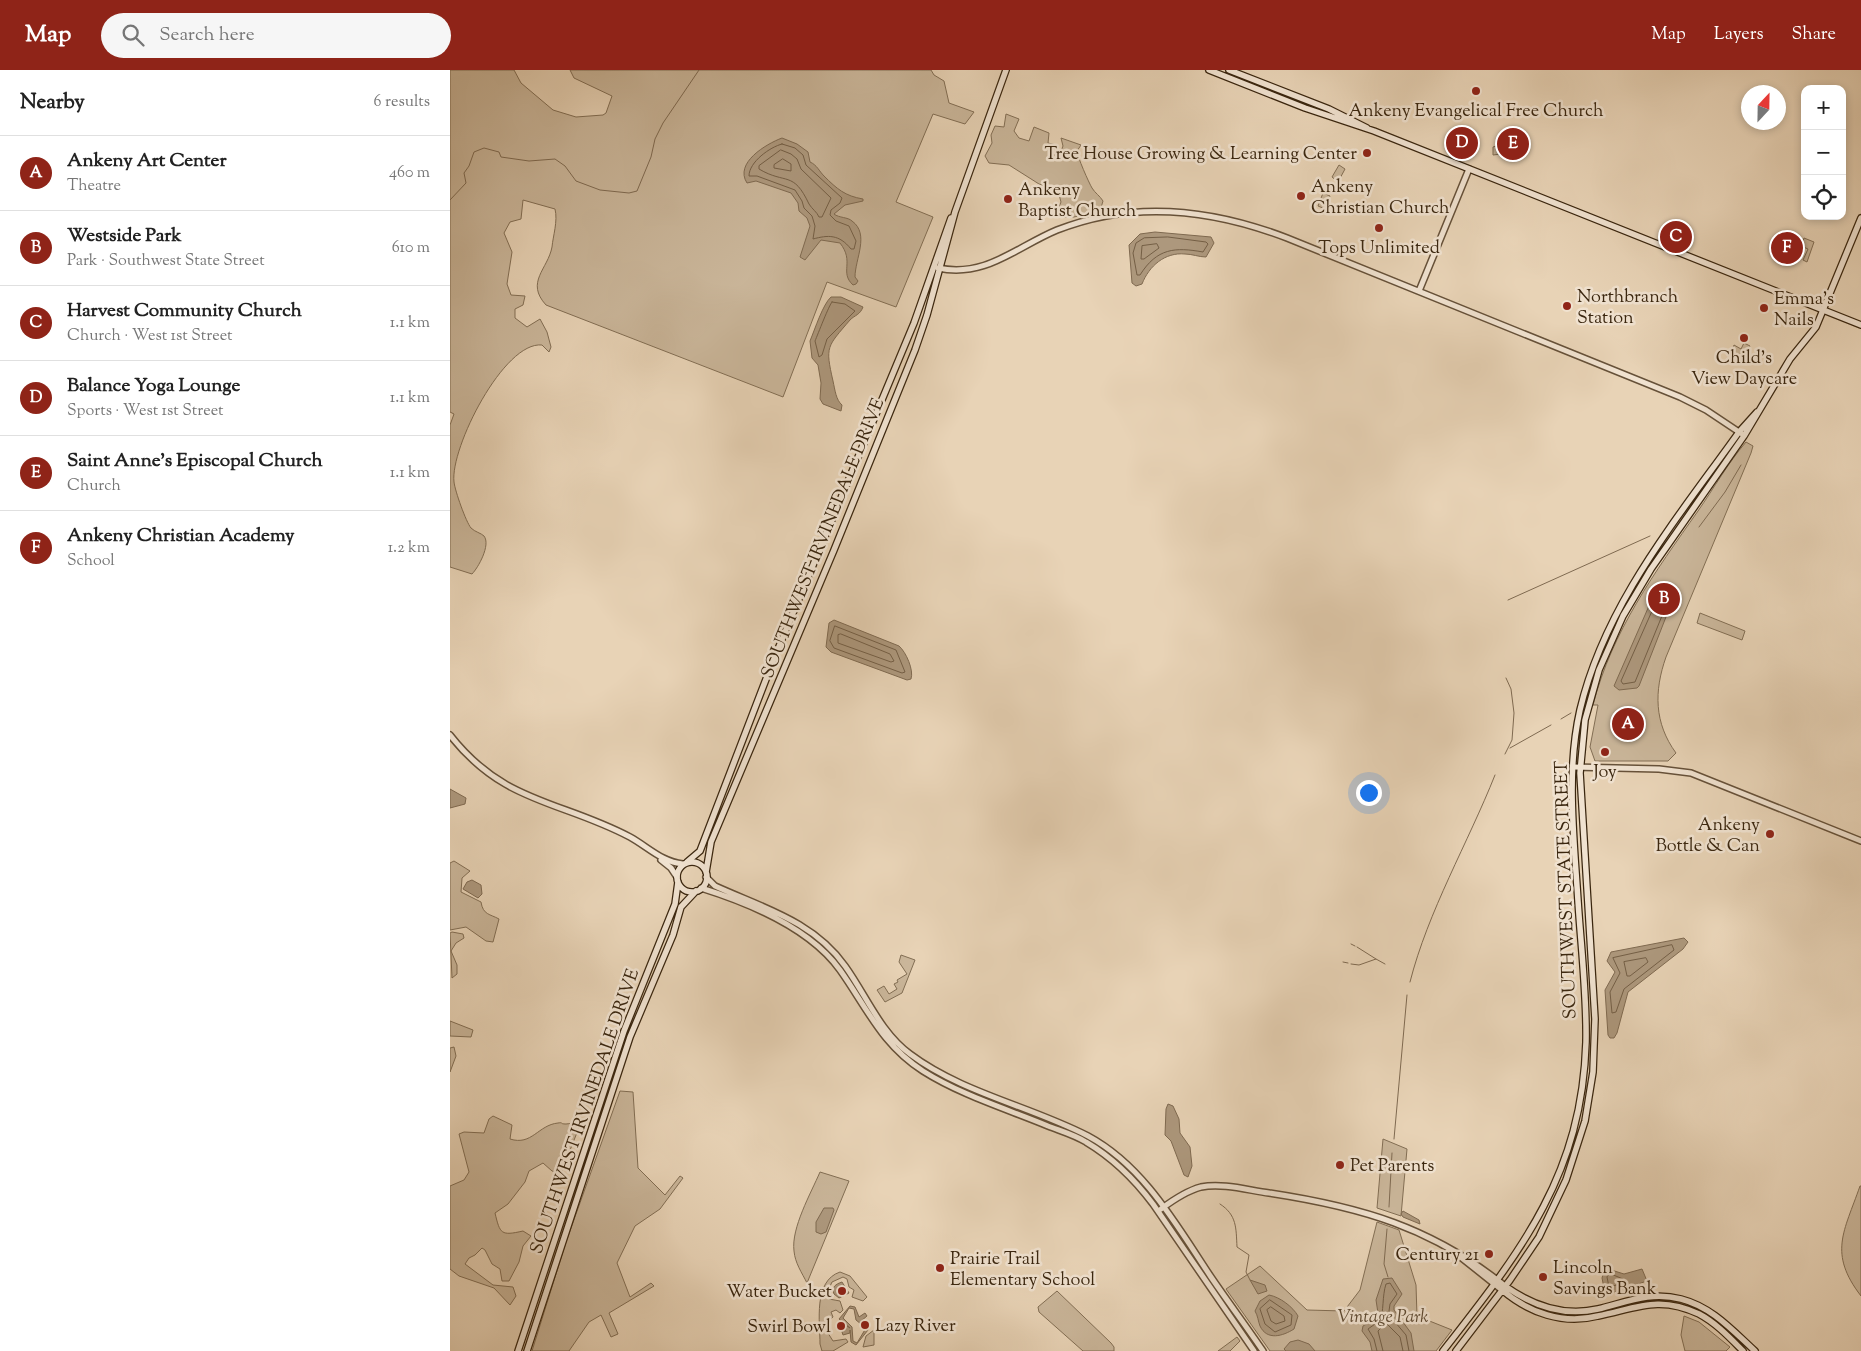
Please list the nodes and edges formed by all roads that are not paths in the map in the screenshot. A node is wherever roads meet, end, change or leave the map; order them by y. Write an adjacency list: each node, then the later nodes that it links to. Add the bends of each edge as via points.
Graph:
1 (1006, 70): 6 (main road, SOUTHWEST IRVINEDALE DRIVE)
2 (1210, 70): 4 (main road)
3 (1230, 70): 4 (main road)
4 (1374, 131): 5 (main road)
5 (1469, 169): 10 (street); 11 (main road)
6 (955, 212): 8 (main road, SOUTHWEST IRVINEDALE DRIVE, via 948,222); 9 (main road, SOUTHWEST IRVINEDALE DRIVE)
7 (1861, 218): 11 (main road, SOUTHWEST STATE STREET)
8 (932, 267): 9 (street); 18 (main road, SOUTHWEST IRVINEDALE DRIVE, via 914,323 780,645 700,851)
9 (939, 268): 10 (street, via 979,268 1051,233 1100,217 1159,211 1213,216 1271,232); 19 (main road, SOUTHWEST IRVINEDALE DRIVE, via 915,350 711,842)
10 (1419, 291): 13 (street, via 1688,401)
11 (1824, 310): 12 (main road); 13 (main road, SOUTHWEST STATE STREET, via 1816,327 1796,350)
12 (1861, 324)
13 (1741, 434): 15 (main road, SOUTHWEST STATE STREET, via 1642,569 1611,624 1585,691 1577,727)
14 (450, 735): 17 (street, via 476,764 503,784 618,831)
15 (1576, 767): 16 (street, via 1659,768 1691,773); 24 (main road, SOUTHWEST STATE STREET, via 1576,871 1586,1030 1580,1097 1566,1156 1549,1199); 26 (main road, SOUTHWEST STATE STREET, via 1595,1020 1591,1086 1580,1141 1559,1198 1539,1237)
16 (1861, 841)
17 (647, 848): 18 (street, via 667,860); 20 (street, via 671,868)
18 (685, 863): 19 (main road, via 698,863); 20 (main road, SOUTHWEST IRVINEDALE DRIVE, via 678,870)
19 (706, 874): 21 (main road, SOUTHWEST IRVINEDALE DRIVE); 22 (street, via 715,886 790,918 819,938 845,966 878,1019 907,1053 951,1079 1096,1141 1140,1177)
20 (677, 880): 21 (main road, via 688,891); 25 (main road, SOUTHWEST IRVINEDALE DRIVE, via 675,904 624,1031)
21 (699, 889): 23 (street, via 773,917 801,932 839,970 888,1043 922,1071 1085,1141 1134,1181); 27 (main road, SOUTHWEST IRVINEDALE DRIVE, via 681,907 673,935 633,1030)
22 (1163, 1207): 23 (street); 24 (street, via 1202,1187 1237,1188 1319,1201 1400,1223 1466,1257); 31 (street)
23 (1158, 1211): 30 (street)
24 (1496, 1282): 26 (street); 32 (main road, SOUTHWEST STATE STREET)
25 (539, 1287): 27 (main road); 28 (main road, SOUTHWEST IRVINEDALE DRIVE)
26 (1503, 1288): 33 (main road, SOUTHWEST STATE STREET); 34 (main road, via 1534,1312 1564,1318 1594,1317 1645,1304 1674,1306 1708,1320); 35 (main road, via 1533,1303 1563,1311 1592,1310 1651,1296 1680,1299 1716,1316)
27 (547, 1289): 29 (main road, SOUTHWEST IRVINEDALE DRIVE)
28 (518, 1351)
29 (527, 1351)
30 (1254, 1351)
31 (1263, 1351)
32 (1443, 1351)
33 (1456, 1351)
34 (1743, 1351)
35 (1755, 1351)

